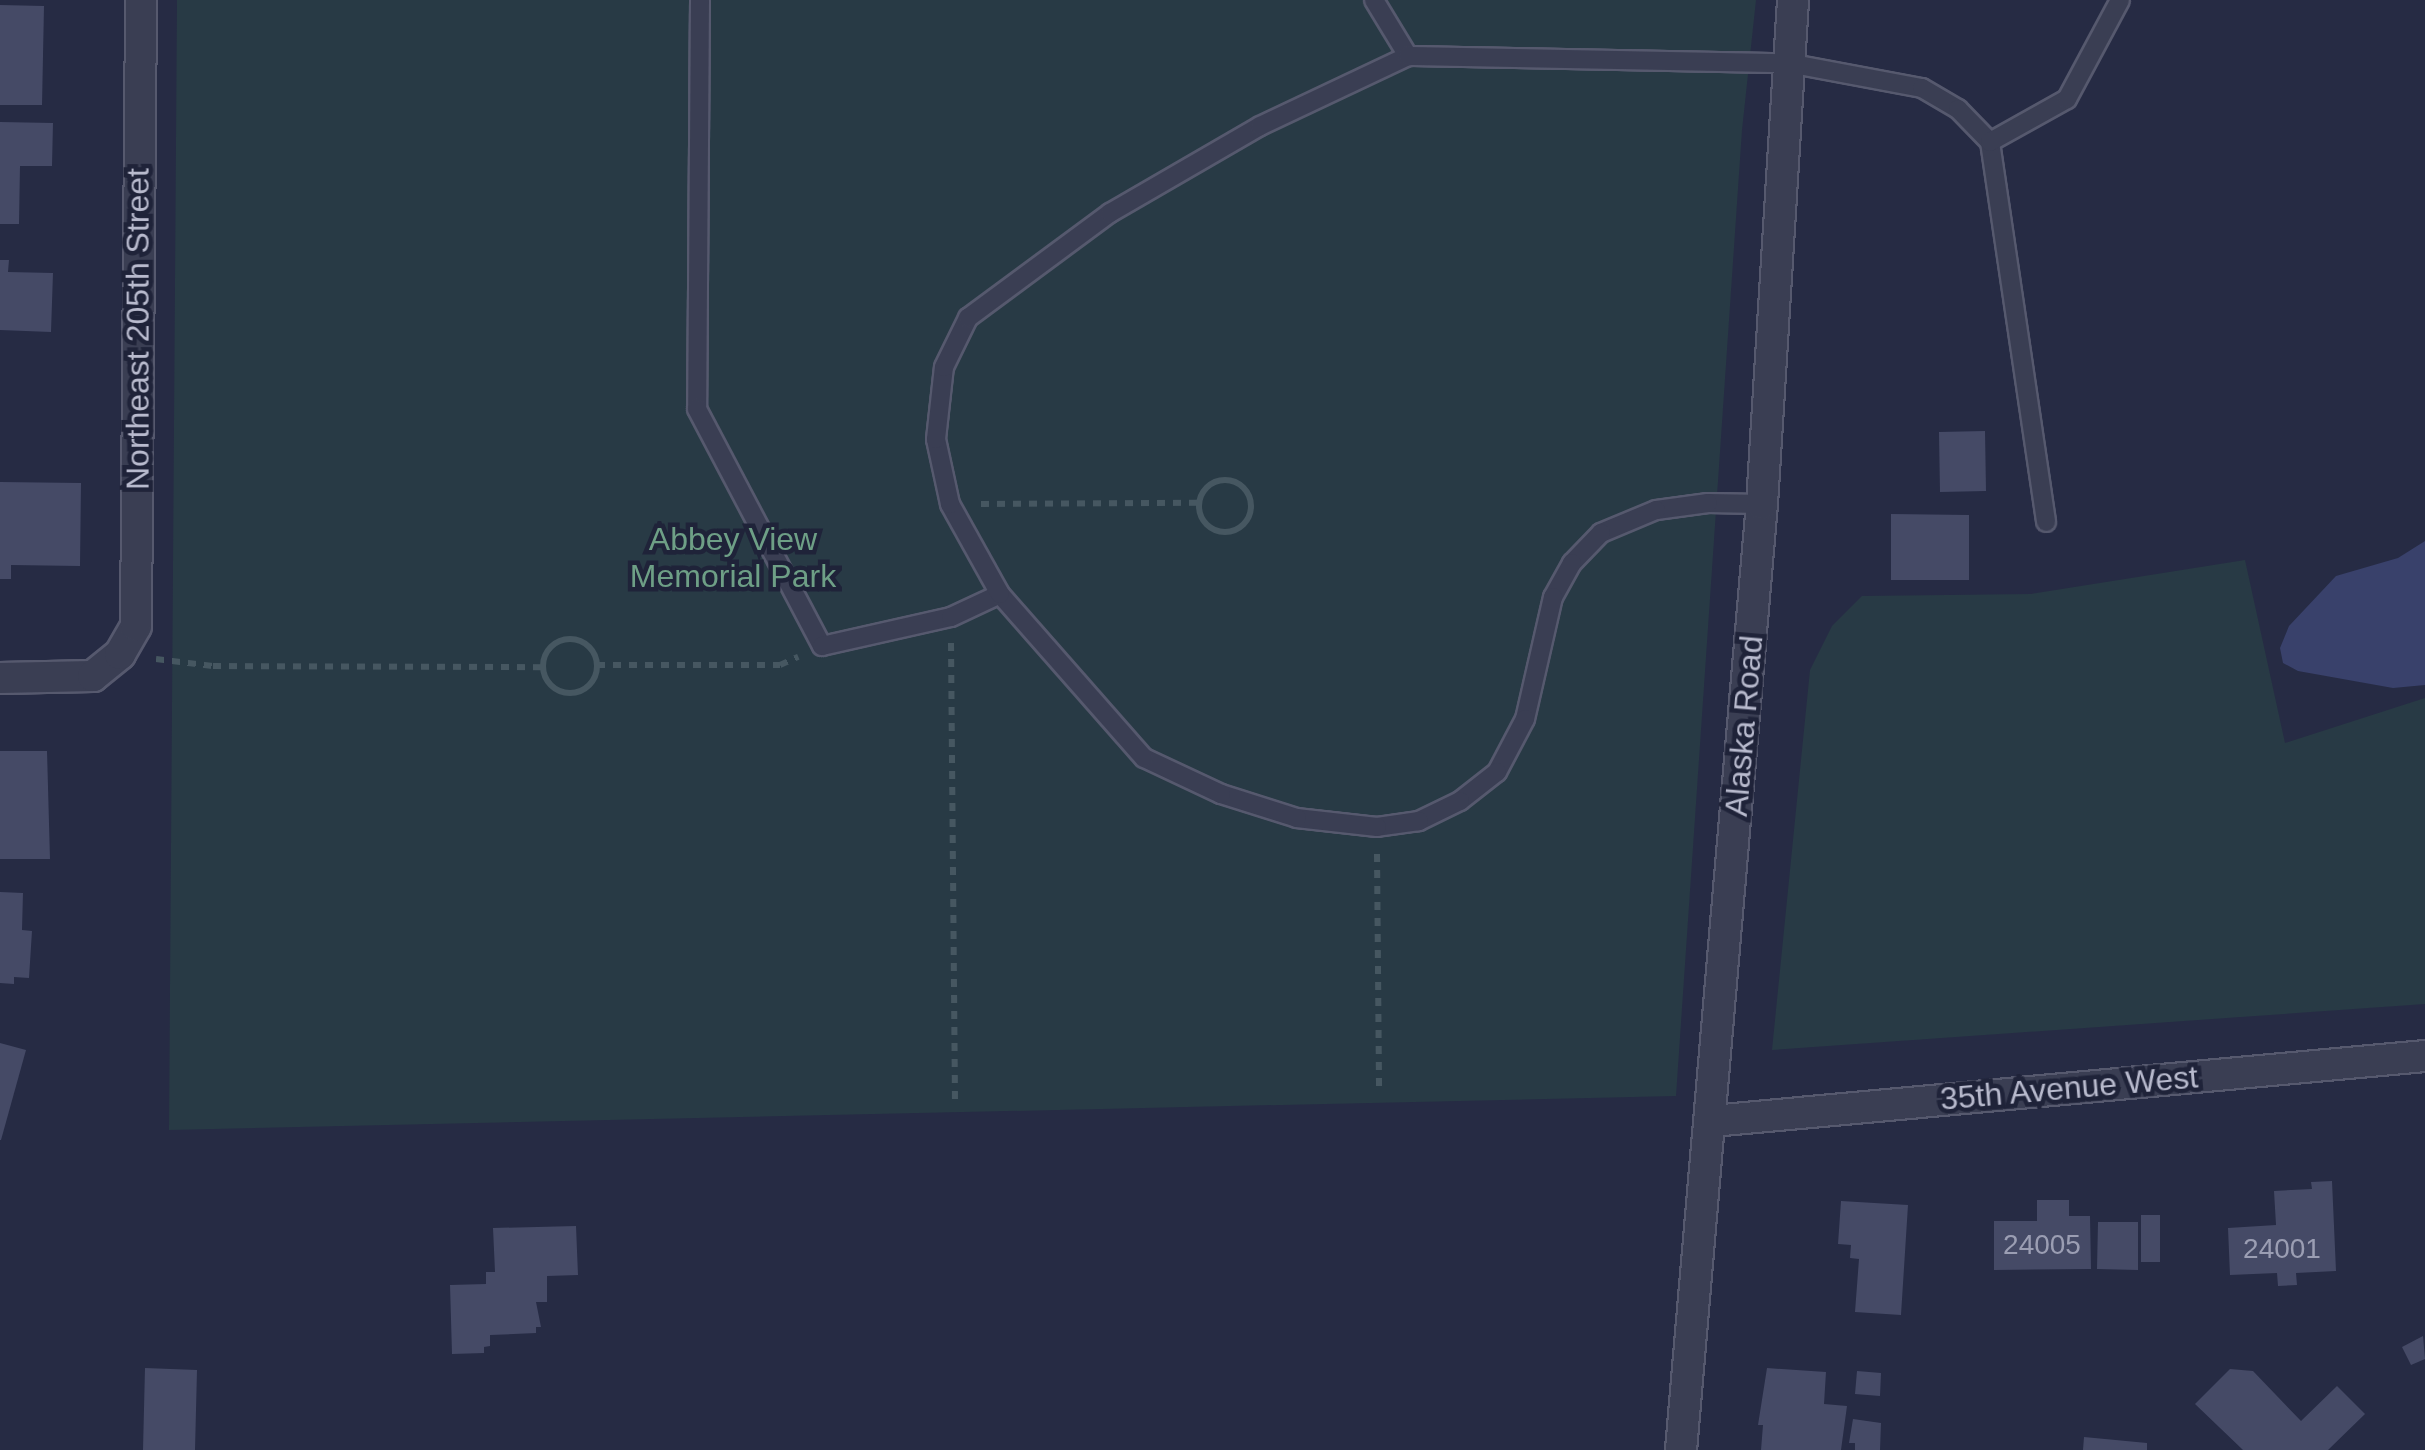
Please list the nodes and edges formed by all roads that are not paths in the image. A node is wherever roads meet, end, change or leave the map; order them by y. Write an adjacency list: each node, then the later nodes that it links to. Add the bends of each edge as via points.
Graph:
1 (141, 0): 12 (street, Northeast 205th Street, via 136,626 120,654 93,676)
2 (700, 0): 11 (lane, via 697,409 822,646 951,617)
3 (1374, 0): 6 (lane)
4 (1793, 0): 7 (street, Alaska Road)
5 (2120, 0): 8 (lane, via 2067,99)
6 (1408, 56): 7 (lane); 11 (lane, via 1260,126 1110,212 968,318 944,367 936,439 950,504)
7 (1788, 62): 8 (lane, via 1922,88 1958,109); 9 (street, Alaska Road)
8 (1990, 142): 10 (lane)
9 (1762, 504): 11 (lane, via 1656,510 1601,533 1553,597 1525,718 1498,772 1418,821 1377,828 1297,818 1221,794 1144,758); 14 (street, Alaska Road)
10 (2046, 522)
11 (1000, 594)
12 (0, 678)
13 (2425, 1056): 14 (street, 35th Avenue West)
14 (1712, 1121): 15 (street, Alaska Road)
15 (1681, 1450)

